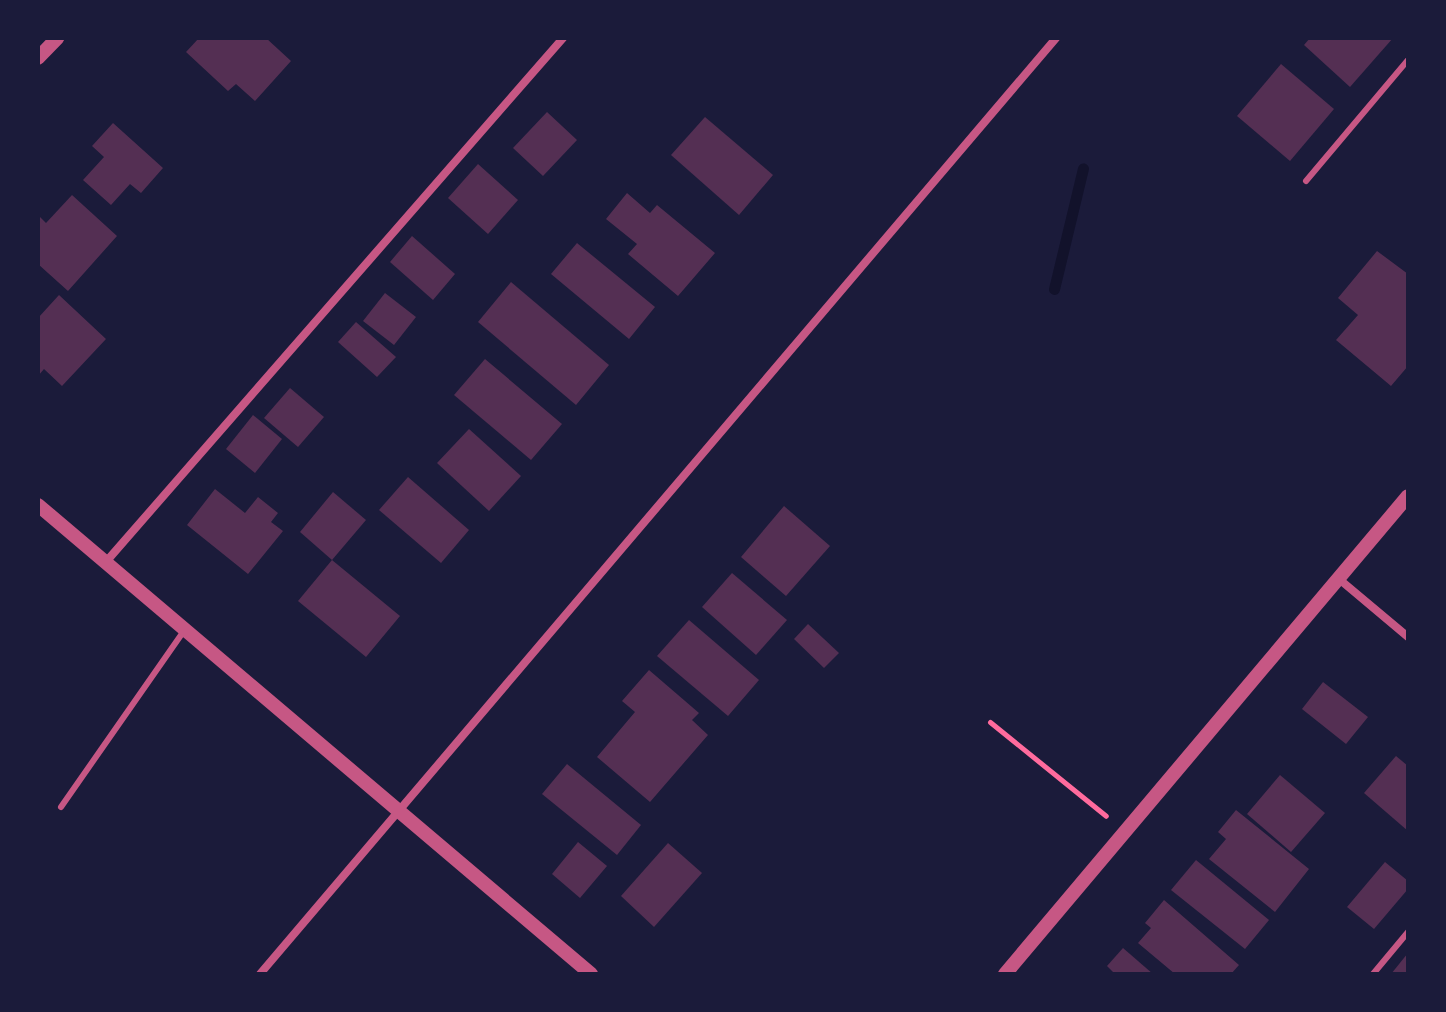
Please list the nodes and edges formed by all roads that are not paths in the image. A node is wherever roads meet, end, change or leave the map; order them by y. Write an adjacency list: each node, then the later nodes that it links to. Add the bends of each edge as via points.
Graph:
1 (57, 38): 4 (street)
2 (563, 38): 9 (street)
3 (1056, 38): 14 (street)
4 (38, 58)
5 (1408, 60): 6 (lane)
6 (1306, 181)
7 (1408, 496): 10 (street)
8 (38, 505): 9 (street)
9 (105, 563): 11 (street)
10 (1339, 579): 12 (street); 18 (street)
11 (184, 631): 13 (lane); 14 (street)
12 (1408, 637)
13 (61, 807)
14 (395, 813): 16 (street); 17 (street)
15 (1408, 932): 19 (lane)
16 (260, 974)
17 (591, 974)
18 (1005, 974)
19 (1373, 974)

